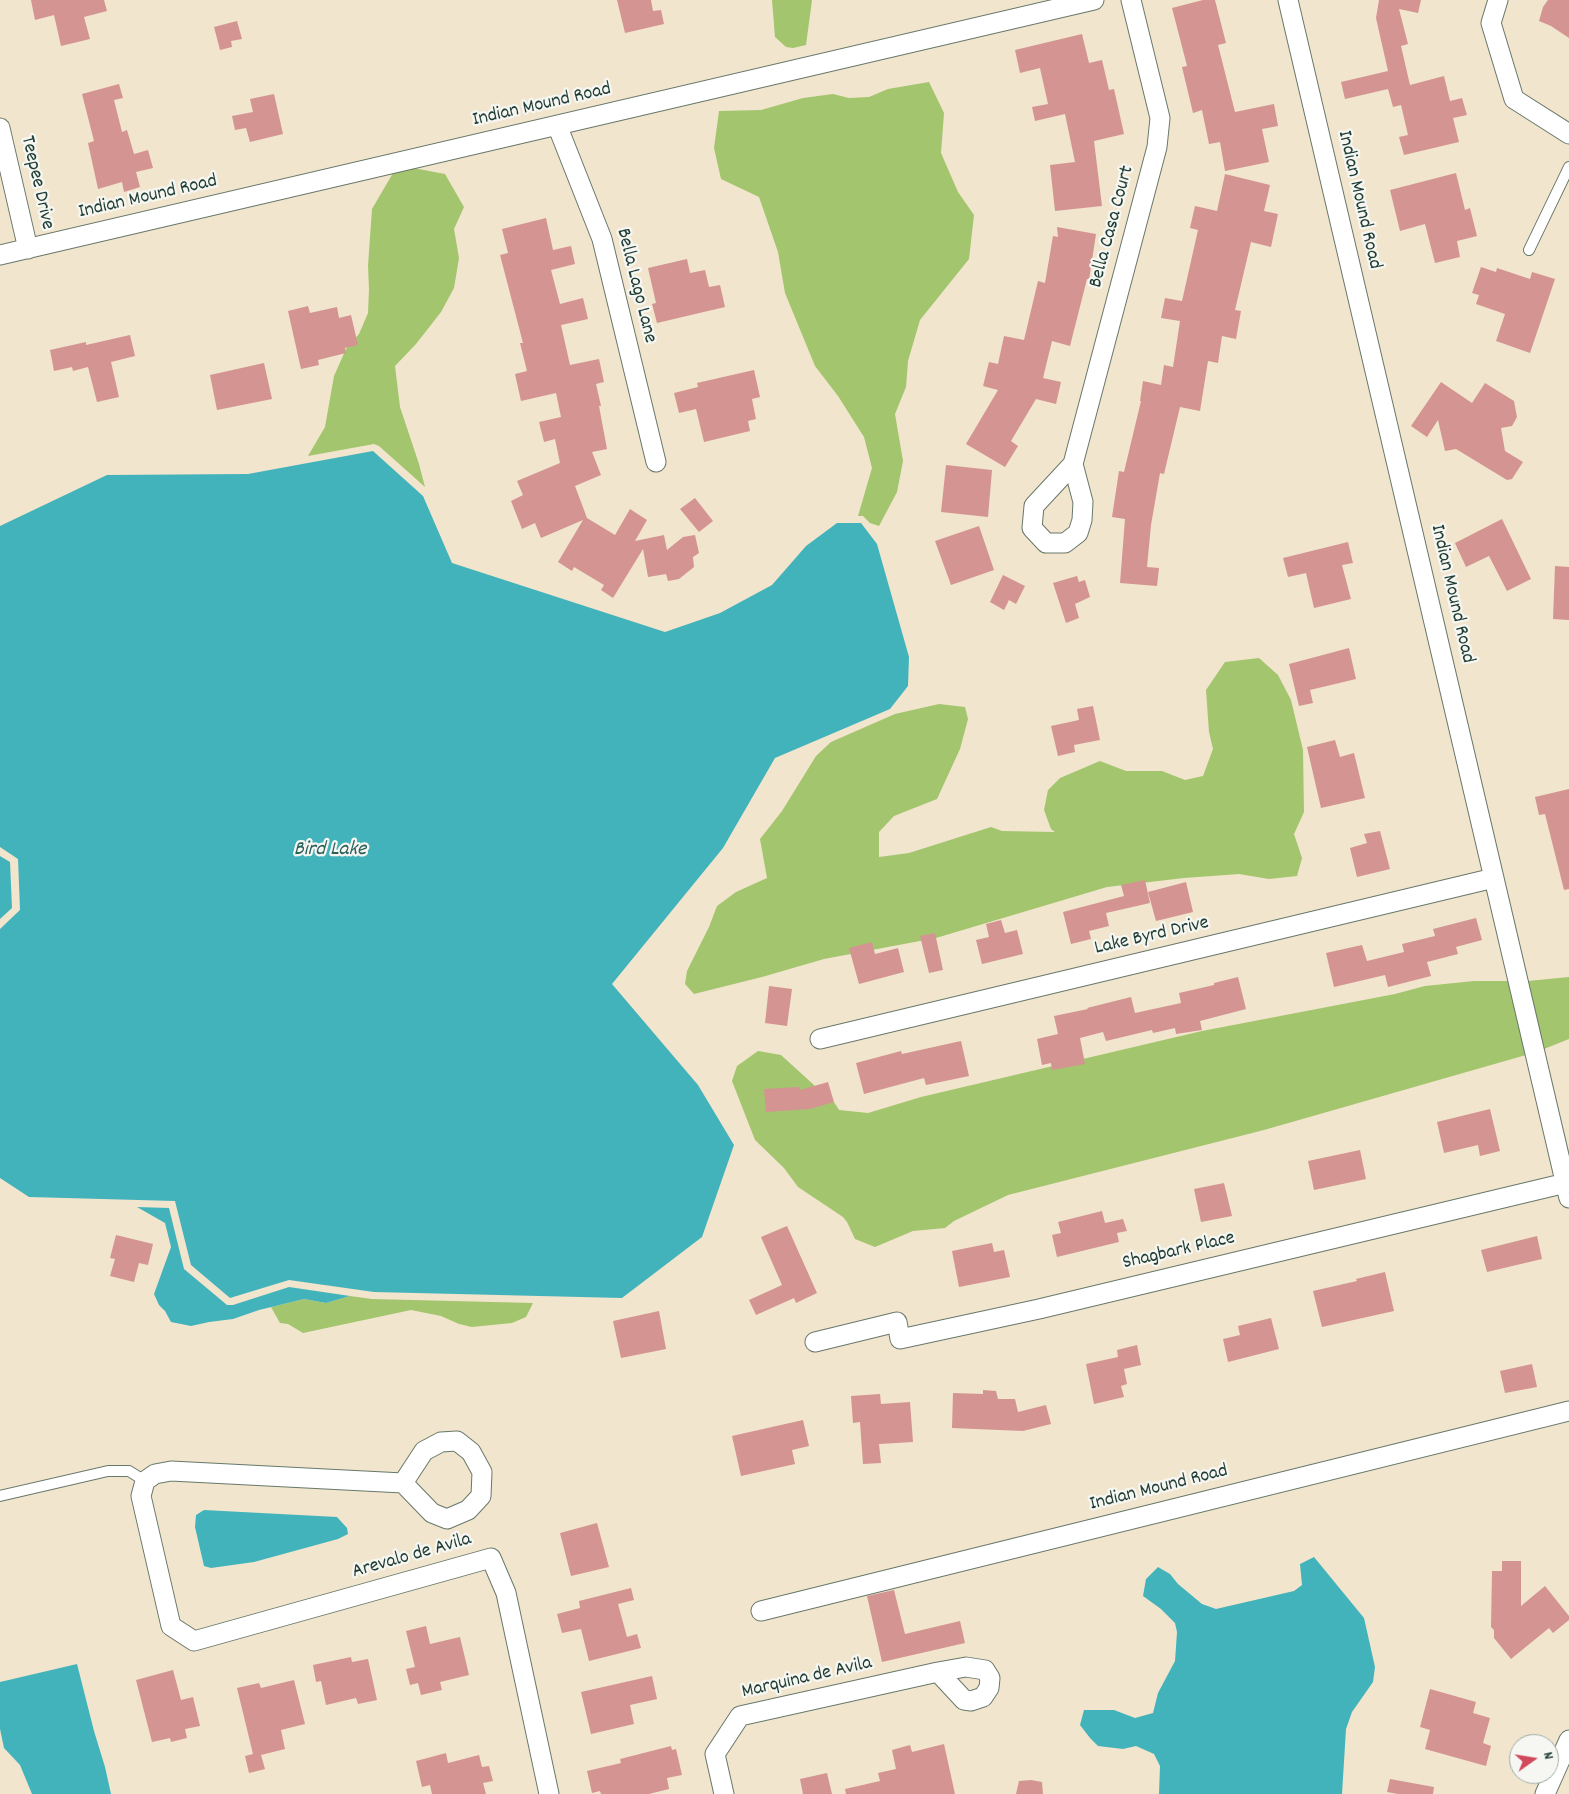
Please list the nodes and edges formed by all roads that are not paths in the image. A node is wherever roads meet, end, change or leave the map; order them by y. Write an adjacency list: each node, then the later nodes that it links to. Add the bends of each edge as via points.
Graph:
1 (1094, 0): 5 (street, Indian Mound Road)
2 (1131, 0): 13 (street, Bella Casa Court, via 1160,118 1157,147)
3 (1288, 0): 14 (street, Indian Mound Road)
4 (1498, 0): 7 (street, via 1491,22 1514,99)
5 (557, 125): 9 (street, Indian Mound Road); 12 (street, Bella Lago Lane, via 602,239)
6 (0, 128): 9 (street, Teepee Drive)
7 (1569, 134)
8 (1569, 166): 10 (lane)
9 (28, 249): 11 (street, Indian Mound Road)
10 (1529, 250)
11 (0, 255)
12 (656, 462)
13 (1074, 464)
14 (1494, 878): 15 (street, Lake Byrd Drive); 16 (street, Indian Mound Road)
15 (820, 1039)
16 (1567, 1191): 17 (street, Shagbark Place, via 900,1339 897,1322)
17 (816, 1342)
18 (1569, 1411): 22 (street, Indian Mound Road)
19 (145, 1481): 20 (street, via 155,1474 171,1471); 21 (lane, via 129,1471 108,1471); 25 (street, Arevalo de Avila, via 141,1496 171,1626 194,1641 491,1558 506,1593)
20 (403, 1483): 20 (street, via 424,1451 441,1442 457,1441 471,1452 482,1472 480,1496 468,1510 447,1519 432,1513)
21 (0, 1496)
22 (761, 1611)
23 (938, 1672): 26 (street, Marquina de Avila, via 740,1716 715,1754)
24 (1569, 1740): 27 (street)
25 (549, 1794)
26 (724, 1794)
27 (1545, 1794)

